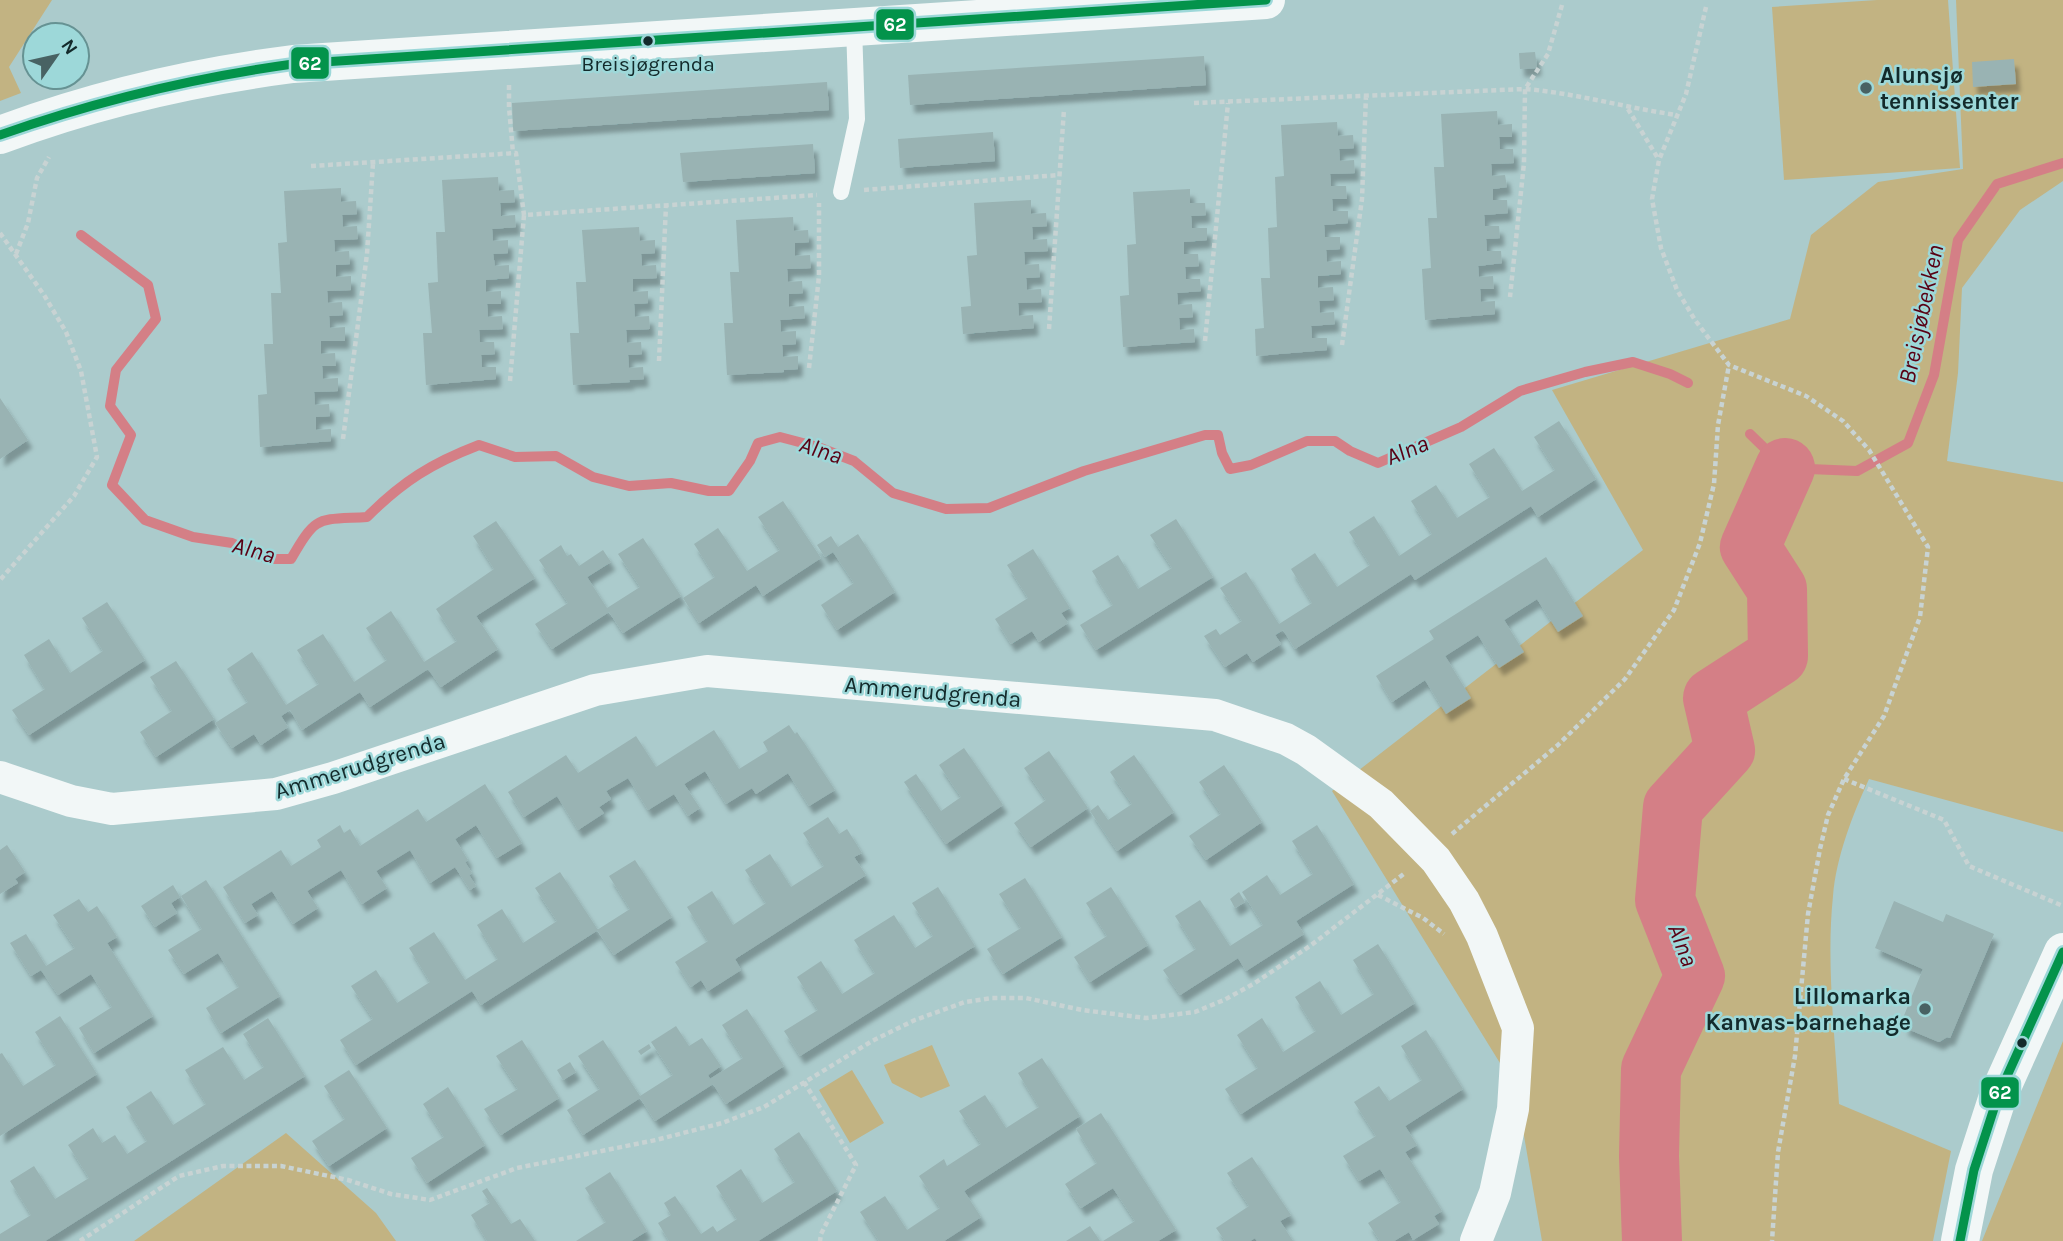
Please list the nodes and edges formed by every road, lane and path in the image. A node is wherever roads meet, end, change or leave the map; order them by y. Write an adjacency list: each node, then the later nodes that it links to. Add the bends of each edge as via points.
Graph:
1 (1266, 0): 2 (street)
2 (1203, 2): 5 (street)
3 (1562, 5): 7 (path, via 1548,54)
4 (1706, 7): 13 (path)
5 (854, 26): 14 (street, via 255,68 134,92); 21 (lane, via 857,119)
6 (510, 73): 16 (path)
7 (1525, 89): 8 (path); 11 (path); 26 (path, via 1524,163)
8 (1366, 95): 10 (path); 29 (path, via 1362,199)
9 (1194, 103): 10 (path)
10 (1228, 103): 28 (path)
11 (1627, 108): 13 (path); 17 (path)
12 (1063, 109): 20 (path)
13 (1678, 115): 17 (path)
14 (0, 135)
15 (52, 150): 25 (path, via 37,178)
16 (513, 153): 18 (path); 23 (path)
17 (1659, 160): 31 (path, via 1652,199 1661,248 1677,290)
18 (373, 163): 19 (path); 34 (path, via 367,254)
19 (312, 166)
20 (1059, 175): 21 (path); 27 (path)
21 (841, 192)
22 (666, 205): 23 (path); 30 (path); 32 (path, via 819,195 819,276)
23 (524, 215): 33 (path)
24 (0, 233): 25 (path)
25 (16, 255): 35 (path, via 66,332 81,371 97,457 74,496)
26 (1510, 297)
27 (1049, 329)
28 (1205, 341)
29 (1342, 345)
30 (659, 361)
31 (1729, 365): 37 (path, via 1805,396 1843,421 1868,450 1928,547 1920,617 1884,716); 38 (path, via 1711,496 1700,543 1674,610 1625,679 1558,745)
32 (809, 368)
33 (509, 381)
34 (343, 439)
35 (0, 580)
36 (0, 777): 47 (street, Ammerudgrenda, via 71,802 112,810 275,794 595,690 706,671 1215,715 1306,750 1381,804 1436,860 1482,936 1518,1028 1513,1109 1495,1193)
37 (1844, 779): 41 (path, via 1944,820 1969,866); 48 (path, via 1828,815 1808,914 1795,1056 1778,1153)
38 (1443, 841)
39 (1410, 868): 40 (path)
40 (1378, 895): 42 (path); 44 (path, via 1255,983 1195,1012 1146,1018 1026,998 965,1002 872,1041)
41 (2063, 906)
42 (1444, 934)
43 (2063, 952): 49 (street, via 1998,1097 1974,1170)
44 (804, 1082): 45 (path, via 764,1107 722,1123 517,1168 430,1199 391,1194 281,1166 223,1166 179,1176); 46 (path, via 856,1165)
45 (80, 1241)
46 (820, 1241)
47 (1476, 1241)
48 (1772, 1241)
49 (1960, 1241)

